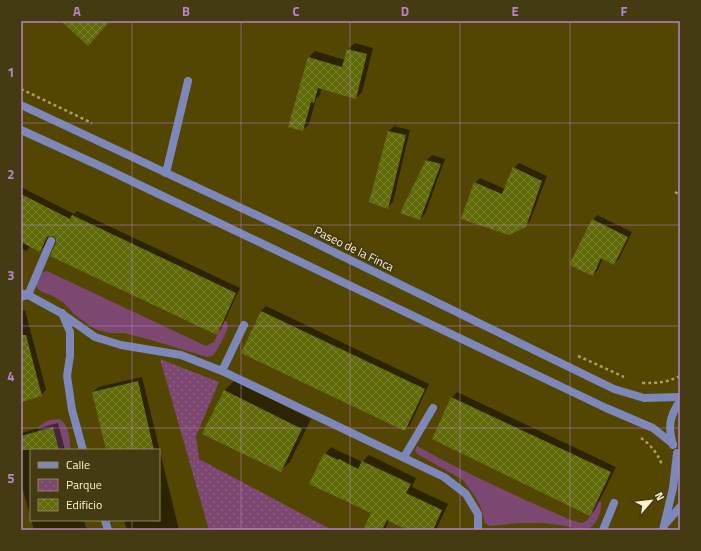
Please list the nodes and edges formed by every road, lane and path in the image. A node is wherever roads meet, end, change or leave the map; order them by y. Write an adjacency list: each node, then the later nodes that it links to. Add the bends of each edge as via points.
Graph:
1 (188, 81): 4 (street)
2 (21, 105): 4 (street, Paseo de la Finca)
3 (21, 130): 16 (street, via 653,428)
4 (166, 173): 12 (street, Paseo de la Finca, via 614,389 644,398)
5 (675, 192): 6 (path)
6 (680, 195)
7 (51, 241): 8 (street)
8 (23, 295): 9 (street)
9 (61, 312): 11 (street, via 95,337 121,345 181,355); 17 (street, via 70,332 67,376 72,410)
10 (244, 325): 11 (street)
11 (222, 371): 19 (street)
12 (680, 398)
13 (680, 401): 16 (street, via 673,411 670,428)
14 (433, 408): 19 (street)
15 (635, 436): 20 (path, via 642,438 653,448)
16 (673, 444): 18 (street)
17 (84, 449)
18 (678, 454): 23 (street)
19 (404, 457): 24 (street, via 444,477 466,494 478,514)
20 (664, 470)
21 (614, 503): 25 (street)
22 (680, 507): 23 (street)
23 (664, 527)
24 (478, 530)
25 (603, 530)

